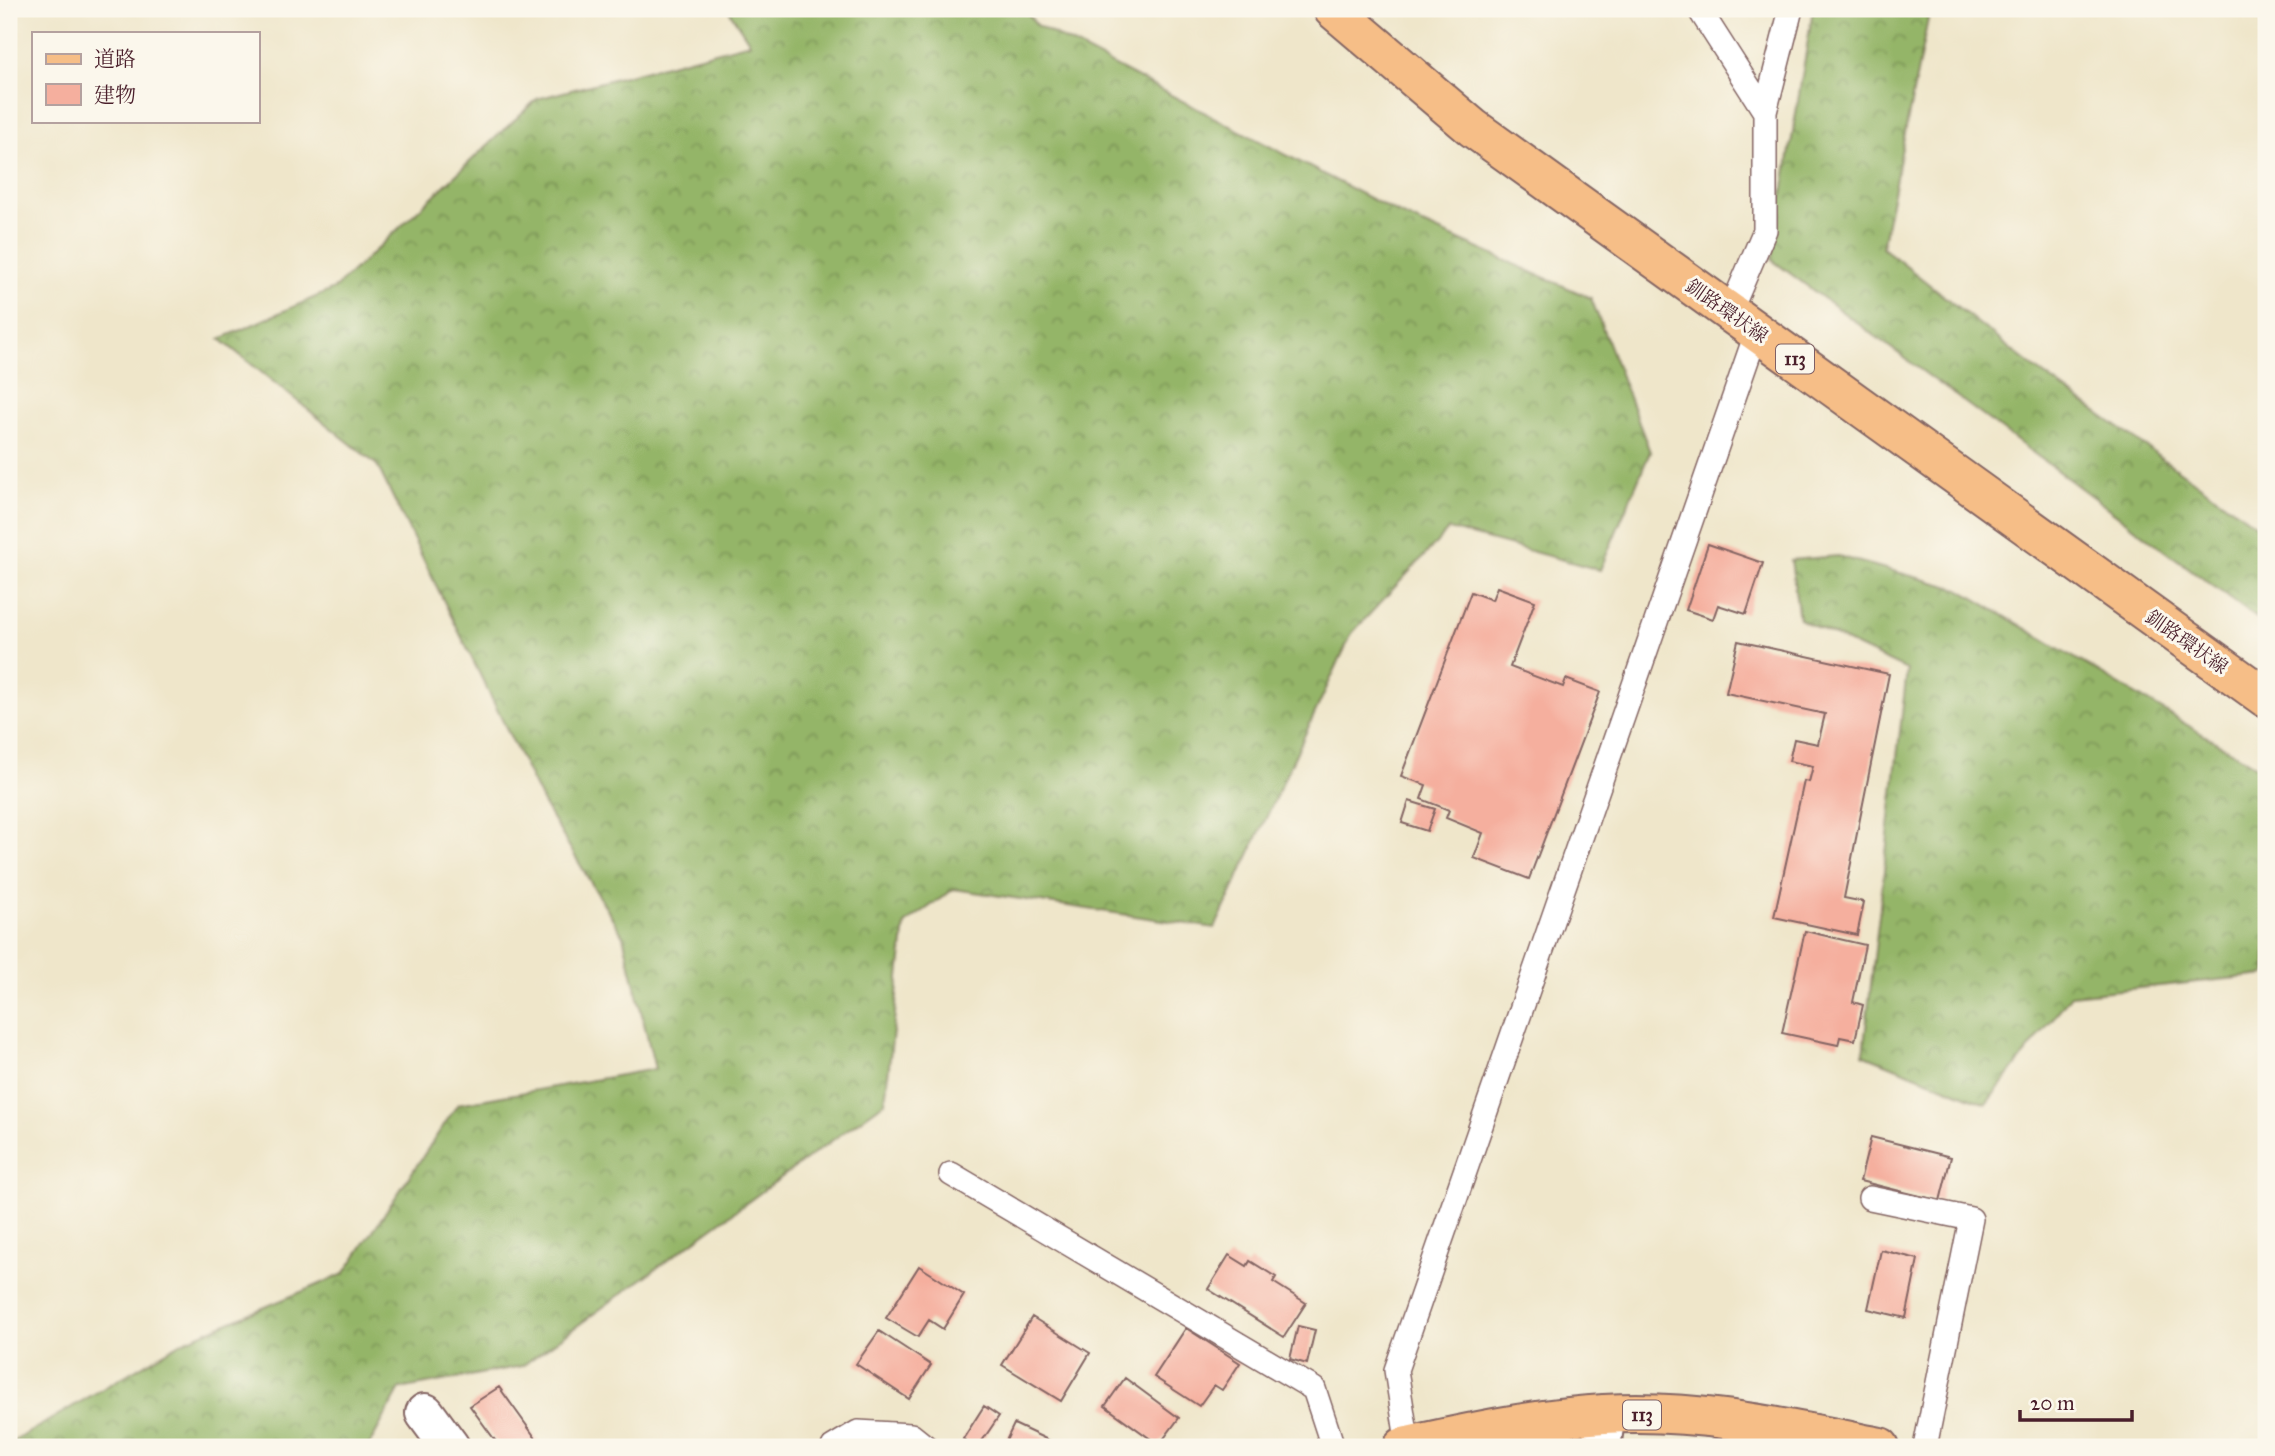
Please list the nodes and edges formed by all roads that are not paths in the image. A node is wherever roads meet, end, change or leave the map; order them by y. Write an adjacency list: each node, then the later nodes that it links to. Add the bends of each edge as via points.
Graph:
1 (1334, 9): 5 (main road, 釧路環状線 / 113, via 1473,128)
2 (1699, 9): 4 (lane)
3 (1791, 9): 4 (lane)
4 (1765, 112): 5 (lane, via 1765,230)
5 (1744, 322): 6 (main road, 釧路環状線 / 113); 16 (lane, via 1396,1370)
6 (2266, 698)
7 (951, 1174): 15 (lane, via 1314,1389)
8 (1870, 1198): 17 (lane, via 1971,1219)
9 (425, 1413): 12 (street)
10 (1603, 1431): 11 (main road, 113, via 1682,1416 1783,1426); 16 (main road, 113, via 1493,1426)
11 (1873, 1446)
12 (450, 1447)
13 (833, 1447): 14 (lane, via 858,1432 911,1435)
14 (926, 1447)
15 (1333, 1447)
16 (1406, 1447)
17 (1925, 1447)

